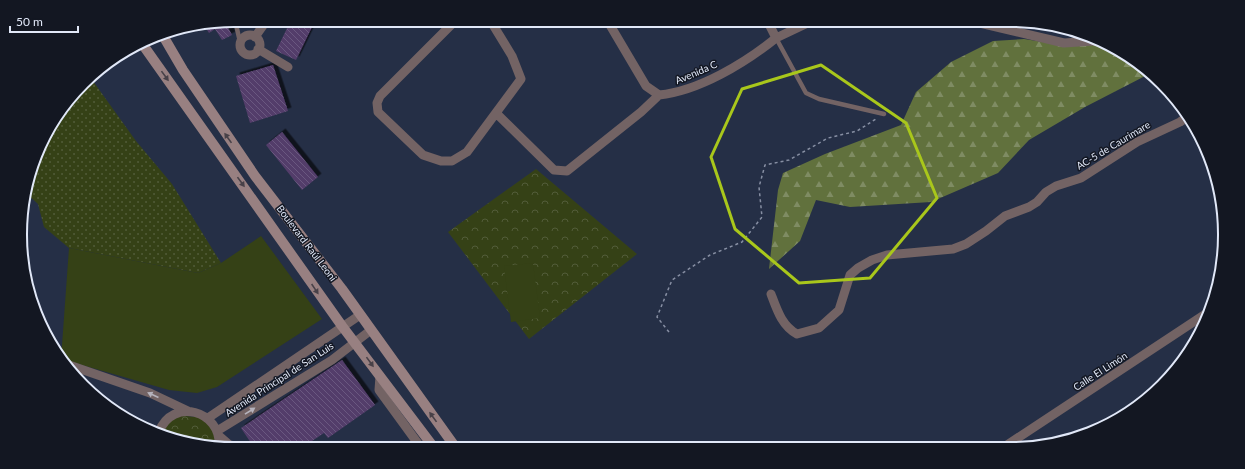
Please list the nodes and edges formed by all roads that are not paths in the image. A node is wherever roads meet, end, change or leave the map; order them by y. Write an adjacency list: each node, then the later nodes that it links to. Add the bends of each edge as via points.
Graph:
1 (237, 27): 12 (lane)
2 (262, 27): 9 (street)
3 (449, 27): 18 (street, via 380,96 376,103 378,112 423,155 441,161 452,161 467,152)
4 (494, 27): 18 (street, via 512,56 521,79)
5 (611, 27): 17 (street, via 646,86)
6 (770, 27): 10 (street)
7 (799, 27): 10 (street, Avenida C)
8 (997, 27): 13 (street, via 1064,43)
9 (255, 37): 12 (street, via 248,35); 15 (street, via 259,42)
10 (776, 38): 17 (street, Avenida C, via 740,65 676,93); 19 (lane, via 806,93 819,100)
11 (165, 39): 22 (main road, Boulevard Raúl Leoni, one-way to 11, via 250,169)
12 (240, 42): 15 (street, via 245,53 254,53)
13 (1086, 42)
14 (145, 47): 24 (main road, Boulevard Raúl Leoni, one-way to 24)
15 (258, 49): 16 (street)
16 (288, 67)
17 (659, 94): 18 (street, via 641,112 567,171 554,170)
18 (496, 113)
19 (884, 114)
20 (1183, 120): 21 (street, AC-5 de Caurimare, via 1137,142 1081,178 1056,186 1029,207 1005,216 966,244 953,249 887,255 858,268 850,275 839,310 819,328 797,334 789,330 779,316)
21 (771, 294)
22 (360, 315): 24 (street, Avenida Principal de San Luis); 25 (main road, Boulevard Raúl Leoni)
23 (1201, 317): 38 (street, Calle El Limón)
24 (342, 326): 26 (main road, Boulevard Raúl Leoni); 30 (street, Avenida Principal de San Luis)
25 (371, 330): 26 (street, Avenida Principal de San Luis); 37 (main road, Boulevard Raúl Leoni, one-way to 25)
26 (355, 342): 28 (main road, Boulevard Raúl Leoni, one-way to 28); 32 (street, Avenida Principal de San Luis, one-way to 26, via 332,360)
27 (75, 367): 29 (street, one-way to 27, via 150,393)
28 (380, 376): 35 (street, via 379,390); 36 (main road, Boulevard Raúl Leoni)
29 (188, 411): 30 (street); 31 (street, via 169,418)
30 (208, 418): 32 (street)
31 (162, 428)
32 (218, 434): 33 (street); 34 (street)
33 (219, 442)
34 (227, 442)
35 (417, 442)
36 (430, 442)
37 (452, 442)
38 (1012, 442)

